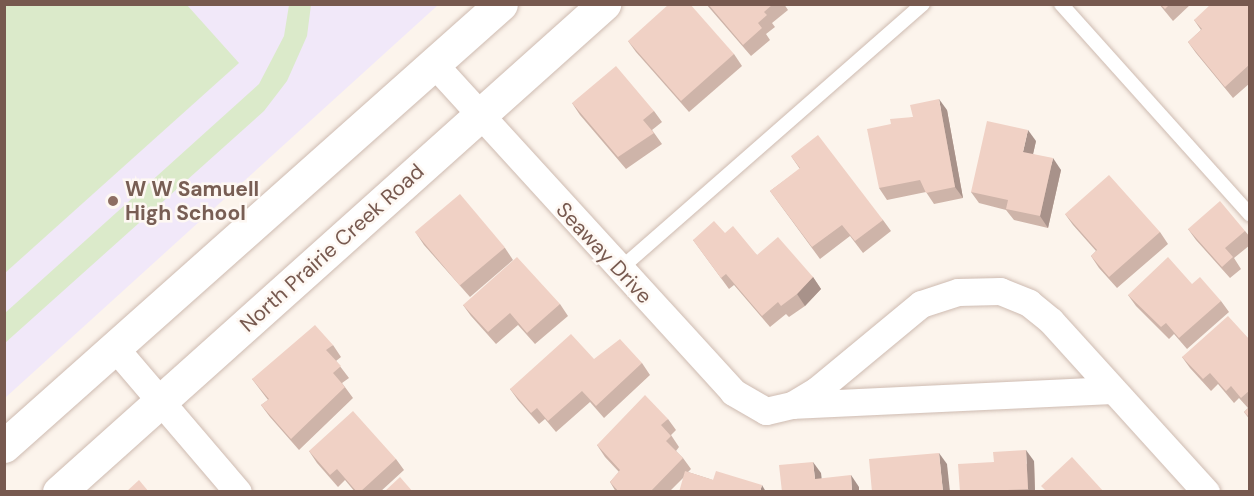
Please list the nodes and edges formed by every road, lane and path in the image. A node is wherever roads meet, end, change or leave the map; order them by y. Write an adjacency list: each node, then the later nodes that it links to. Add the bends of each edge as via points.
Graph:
1 (501, 4): 5 (main road)
2 (604, 4): 6 (main road, North Prairie Creek Road)
3 (923, 4): 8 (lane)
4 (1061, 4): 7 (lane)
5 (434, 64): 6 (street, Seaway Drive); 9 (main road)
6 (479, 116): 8 (street, Seaway Drive); 11 (main road, North Prairie Creek Road)
7 (1250, 215)
8 (619, 270): 12 (street, Seaway Drive, via 733,392 766,411)
9 (115, 348): 11 (street); 13 (main road)
10 (1110, 390): 12 (street, Seaway Drive); 12 (street, Seaway Drive, via 1051,321 1029,303 1000,291 958,292 921,303 817,390); 16 (street, Seaway Drive)
11 (158, 403): 14 (main road, North Prairie Creek Road); 15 (street)
12 (792, 405)
13 (4, 446)
14 (59, 492)
15 (238, 492)
16 (1206, 492)

